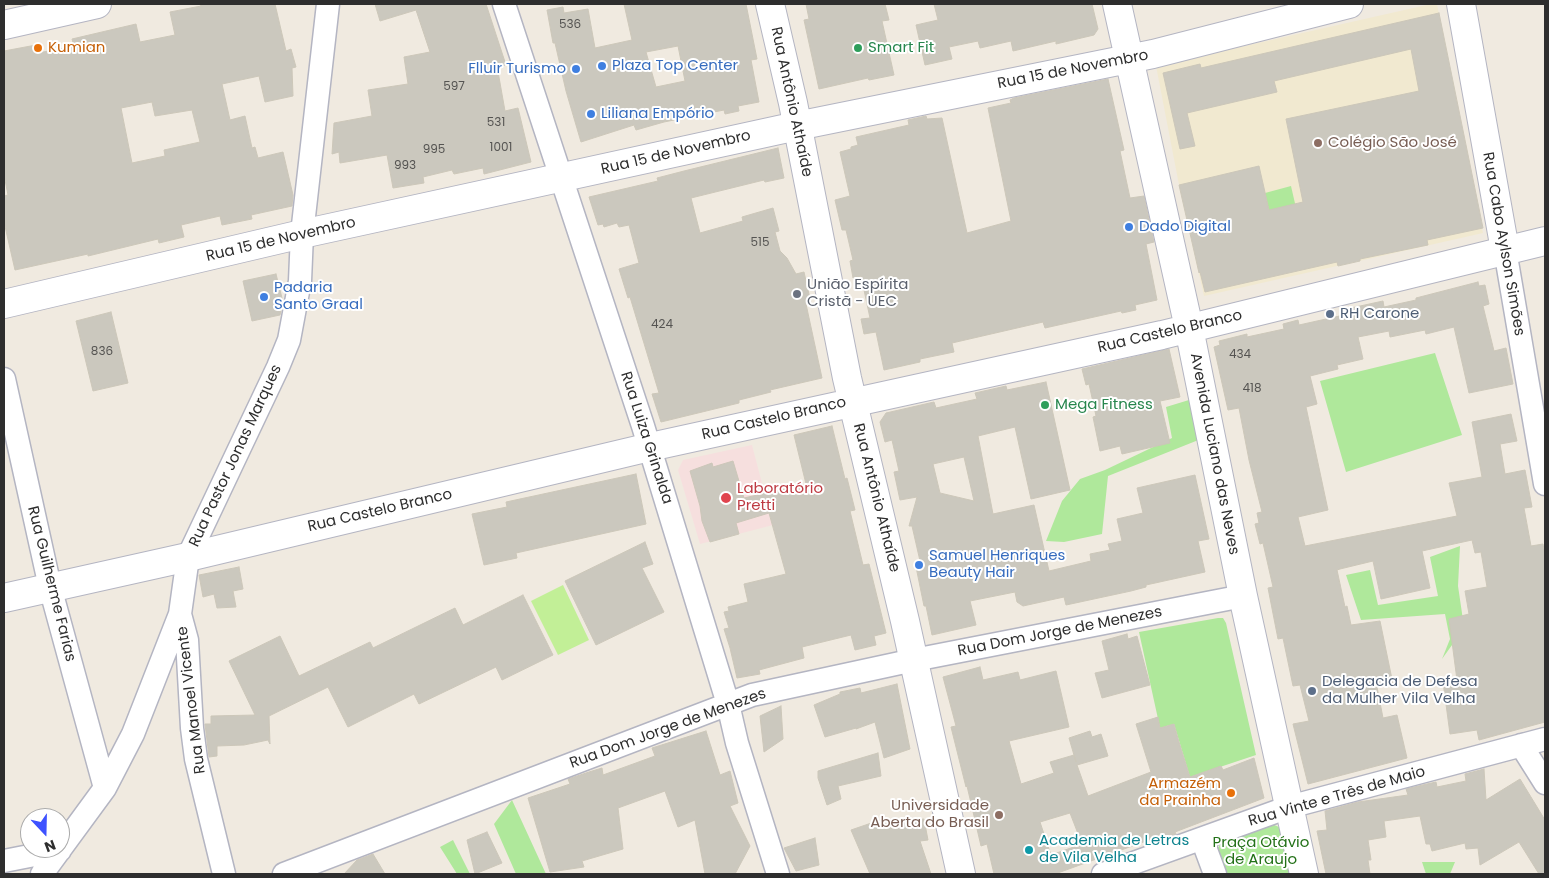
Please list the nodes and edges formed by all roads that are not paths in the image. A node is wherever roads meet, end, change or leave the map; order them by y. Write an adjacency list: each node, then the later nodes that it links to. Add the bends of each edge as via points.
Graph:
1 (97, 4): 8 (main road)
2 (328, 4): 12 (street, Rua Pastor Jonas Marques)
3 (504, 4): 11 (street, Rua Luiza Grinalda)
4 (770, 4): 10 (main road, Rua Antônio Athaíde)
5 (1117, 4): 9 (main road, Avenida Luciano das Neves)
6 (1349, 4): 9 (main road, Rua 15 de Novembro)
7 (1461, 4): 14 (main road, Rua Cabo Aylson Simões)
8 (4, 25)
9 (1130, 58): 10 (main road, Rua 15 de Novembro); 16 (main road, Avenida Luciano das Neves)
10 (797, 126): 11 (main road, Rua 15 de Novembro); 18 (main road, Rua Antônio Athaíde)
11 (561, 178): 12 (main road, Rua 15 de Novembro); 19 (street, Rua Luiza Grinalda)
12 (302, 234): 15 (main road, Rua 15 de Novembro); 21 (street, Rua Pastor Jonas Marques, via 300,281 288,340)
13 (1545, 241): 14 (main road, Rua Castelo Branco)
14 (1505, 250): 16 (main road, Rua Castelo Branco); 20 (street, Rua Cabo Aylson Simões)
15 (4, 304)
16 (1189, 328): 18 (main road, Rua Castelo Branco); 23 (main road, Avenida Luciano das Neves)
17 (4, 379): 22 (street, Rua Guilherme Farias)
18 (852, 402): 19 (main road, Rua Castelo Branco); 26 (main road, Rua Antônio Athaíde)
19 (650, 447): 21 (main road, Rua Castelo Branco); 27 (street, Rua Luiza Grinalda)
20 (1545, 484)
21 (188, 557): 22 (main road, Rua Castelo Branco); 25 (street, Rua Pastor Jonas Marques)
22 (50, 587): 24 (main road, Rua Castelo Branco); 31 (street, Rua Guilherme Farias)
23 (1243, 596): 26 (street, Rua Dom Jorge de Menezes); 32 (main road, Avenida Luciano das Neves)
24 (4, 598)
25 (180, 614): 31 (street, Rua Pastor Jonas Marques, via 133,734); 40 (street, Rua Manoel Vicente, via 187,640 196,759)
26 (914, 660): 27 (street, Rua Dom Jorge de Menezes, via 752,695); 43 (main road, Rua Antônio Athaíde)
27 (728, 704): 38 (street, Rua Dom Jorge de Menezes); 42 (street, Rua Luiza Grinalda)
28 (1545, 739): 29 (street, Rua Vinte e Três de Maio)
29 (1521, 745): 30 (street); 32 (street, Rua Vinte e Três de Maio)
30 (1545, 783)
31 (105, 788): 33 (street, Rua Pastor Jonas Marques)
32 (1289, 807): 34 (street, Rua Vinte e Três de Maio); 46 (main road, Avenida Luciano das Neves)
33 (70, 836)
34 (1202, 839): 44 (street, Rua Vinte e Três de Maio); 45 (street)
35 (20, 858): 37 (street)
36 (54, 858): 39 (street, Rua Pastor Jonas Marques)
37 (4, 861)
38 (325, 867): 41 (street, Rua Dom Jorge de Menezes)
39 (42, 874)
40 (224, 874)
41 (284, 874)
42 (778, 874)
43 (961, 874)
44 (1103, 874)
45 (1215, 874)
46 (1304, 874)

